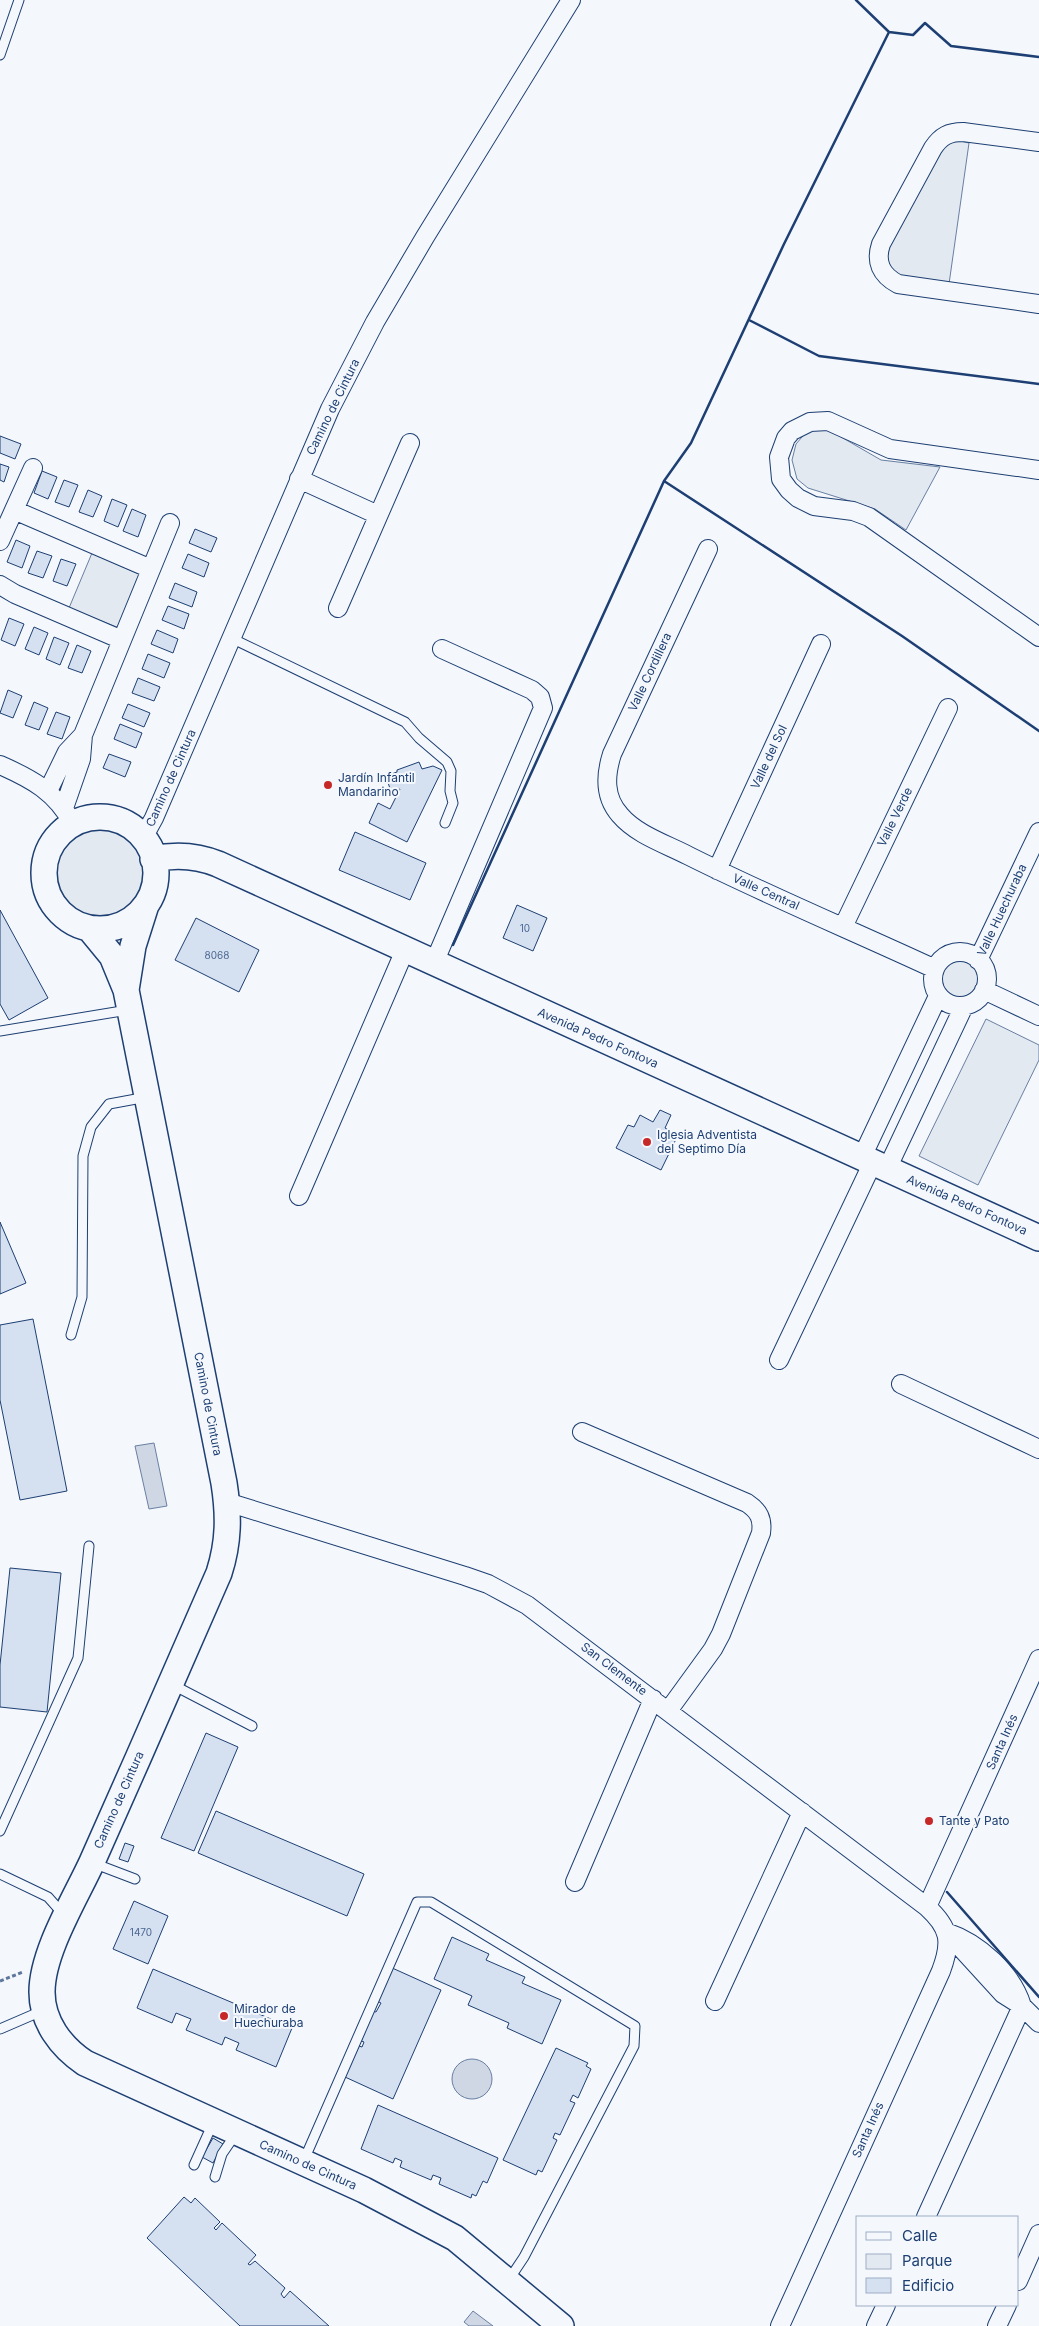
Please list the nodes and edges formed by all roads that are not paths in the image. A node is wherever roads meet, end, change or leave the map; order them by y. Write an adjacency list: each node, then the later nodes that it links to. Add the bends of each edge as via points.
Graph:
1 (19, 0): 3 (lane)
2 (571, 0): 9 (street, Camino de Cintura, via 375,322 330,409)
3 (0, 55)
4 (1039, 142): 5 (street, via 963,132 941,138 881,244 878,260 885,275 898,284)
5 (1039, 304)
6 (410, 443): 11 (street)
7 (33, 468): 10 (street)
8 (1039, 470): 18 (street, via 890,449 828,421 810,422 792,431 779,457 781,479 798,498 814,506 853,511 869,517)
9 (299, 479): 11 (street); 19 (street, Camino de Cintura)
10 (14, 510): 13 (street); 15 (street)
11 (378, 515): 17 (street)
12 (170, 523): 15 (street)
13 (0, 542)
14 (708, 548): 27 (street, Valle Cordillera, via 612,754 606,779)
15 (151, 569): 20 (street)
16 (0, 585): 20 (street)
17 (338, 608)
18 (1039, 637)
19 (231, 638): 29 (lane, via 405,722 447,762 451,770 453,803); 31 (street, Camino de Cintura, via 154,818)
20 (122, 640): 24 (street)
21 (821, 644): 32 (street, Valle del Sol)
22 (442, 649): 38 (street, via 532,690 540,697 542,708)
23 (948, 708): 34 (street, Valle Verde)
24 (83, 735): 26 (street, via 67,752); 28 (street)
25 (0, 765): 26 (street)
26 (48, 791): 28 (street)
27 (610, 798): 32 (street, Valle Central, via 619,814 633,827)
28 (68, 816): 31 (street, via 105,817 120,821 133,828); 35 (street, via 46,858 44,878 50,898 59,910 70,920)
29 (445, 823)
30 (1039, 832): 37 (street, Valle Huechuraba)
31 (148, 849): 33 (street, via 154,882); 36 (street, Avenida Pedro Fontova, via 205,859)
32 (717, 870): 34 (street, Valle Central)
33 (146, 904): 35 (street, via 138,914 115,927); 42 (street, Camino de Cintura, via 133,946)
34 (843, 926): 39 (street, Valle Central)
35 (89, 928): 42 (street, Camino de Cintura, via 112,956)
36 (405, 950): 38 (street, Avenida Pedro Fontova); 48 (street)
37 (978, 960): 39 (street, via 965,953 951,954); 40 (street, via 986,974)
38 (434, 963): 47 (street, Avenida Pedro Fontova)
39 (935, 969): 41 (street, via 933,983)
40 (984, 990): 43 (street, via 978,999); 44 (street)
41 (938, 996): 43 (street, via 950,1004); 47 (street)
42 (128, 1000): 45 (lane); 46 (street, Camino de Cintura)
43 (964, 1006): 47 (street)
44 (1039, 1016)
45 (0, 1031)
46 (147, 1097): 50 (lane, via 109,1104 91,1127 83,1156 82,1297); 55 (street, Camino de Cintura)
47 (874, 1163): 49 (street, Avenida Pedro Fontova); 51 (street)
48 (299, 1196)
49 (1039, 1238)
50 (70, 1335)
51 (779, 1360)
52 (901, 1384): 54 (street)
53 (582, 1432): 60 (street, via 747,1503 761,1519 761,1533 721,1634)
54 (1039, 1449)
55 (227, 1502): 58 (street, Camino de Cintura, via 225,1554); 59 (street, San Clemente, via 488,1584 542,1615)
56 (89, 1546): 63 (lane, via 78,1658)
57 (1039, 1659): 68 (street, Santa Inés)
58 (171, 1684): 61 (lane); 64 (street, Camino de Cintura)
59 (653, 1699): 60 (street, San Clemente); 67 (street)
60 (668, 1711): 62 (street, San Clemente)
61 (252, 1726)
62 (802, 1812): 68 (street, San Clemente); 71 (street)
63 (0, 1831)
64 (92, 1862): 66 (lane); 69 (street, Camino de Cintura)
65 (0, 1874): 69 (lane, via 48,1897)
66 (135, 1879)
67 (575, 1882)
68 (927, 1907): 70 (street, San Clemente, via 939,1917)
69 (66, 1918): 73 (street, Camino de Cintura, via 46,1964 42,1990)
70 (946, 1932): 72 (street, via 970,1942 986,1956 1015,1987); 88 (street, Santa Inés, via 947,1948 941,1971)
71 (714, 2001)
72 (1022, 2006): 74 (street); 81 (street)
73 (44, 2010): 75 (lane); 76 (street, Camino de Cintura, via 60,2042 85,2063)
74 (1039, 2023)
75 (0, 2029)
76 (214, 2121): 77 (street, Camino de Cintura); 79 (lane)
77 (238, 2131): 78 (street, Camino de Cintura); 80 (lane, via 222,2154)
78 (303, 2162): 84 (street, Camino de Cintura, via 455,2238); 84 (lane, via 417,1902 431,1902 636,2026 634,2046 524,2257)
79 (194, 2165)
80 (215, 2177)
81 (926, 2216)
82 (1039, 2234): 83 (street)
83 (1019, 2278)
84 (507, 2283): 87 (street, Camino de Cintura)
85 (886, 2306): 89 (street)
86 (1007, 2306): 90 (street)
87 (561, 2326)
88 (780, 2326)
89 (876, 2326)
90 (997, 2326)

